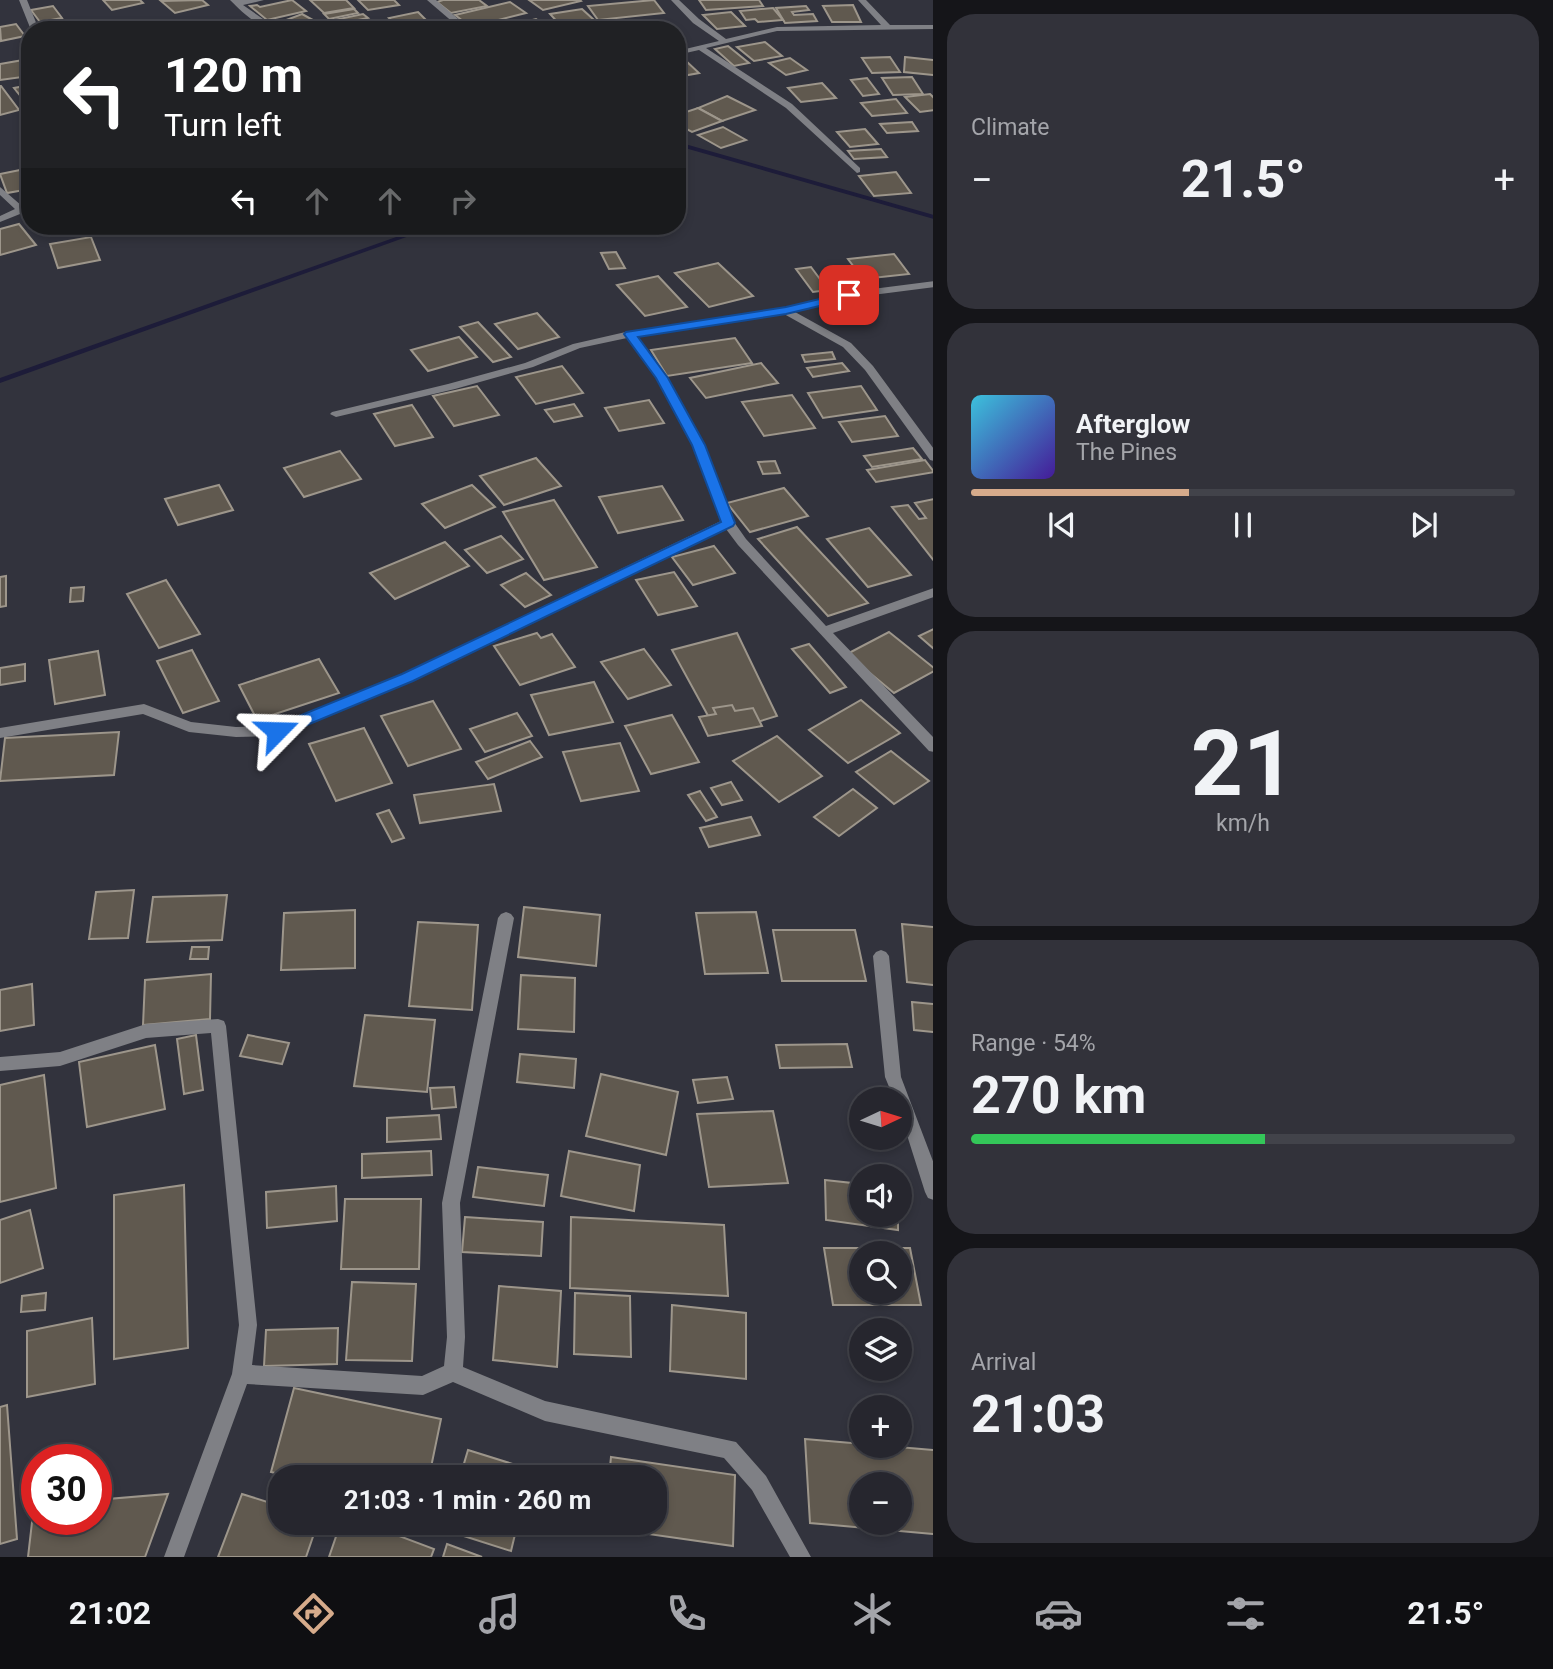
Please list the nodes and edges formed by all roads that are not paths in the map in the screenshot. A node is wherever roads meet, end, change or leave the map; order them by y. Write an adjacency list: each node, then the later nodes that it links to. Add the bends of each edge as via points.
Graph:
1 (23, 0): 7 (street)
2 (260, 0): 6 (street)
3 (432, 0): 9 (street)
4 (675, 0): 12 (street)
5 (862, 0): 10 (street)
6 (237, 1): 8 (street)
7 (31, 21)
8 (260, 21)
9 (456, 21)
10 (887, 27): 11 (street); 12 (street, via 796,27)
11 (933, 27)
12 (723, 40): 13 (street)
13 (699, 47): 14 (street); 15 (street, via 789,106)
14 (686, 51)
15 (857, 170)
16 (0, 190): 17 (street)
17 (21, 205)
18 (21, 210): 19 (street)
19 (0, 219)
20 (933, 285): 21 (street, via 849,295)
21 (786, 311): 22 (street); 24 (street, via 847,345 869,368)
22 (630, 334): 23 (street, via 577,346 451,387); 25 (street, via 662,378 699,445)
23 (336, 414)
24 (933, 458)
25 (728, 523): 27 (street); 28 (street, via 407,677 277,731 189,727 144,709)
26 (933, 592): 27 (street)
27 (824, 632): 29 (street)
28 (0, 733)
29 (933, 747)
30 (506, 918): 34 (street, via 451,1203)
31 (881, 956): 33 (street, via 892,1077)
32 (0, 1063): 35 (street, via 60,1059 146,1031 218,1026 248,1325)
33 (933, 1192)
34 (453, 1372): 35 (street, via 423,1386); 37 (street, via 545,1411 729,1449 759,1483)
35 (241, 1374): 36 (street)
36 (174, 1557)
37 (801, 1557)

